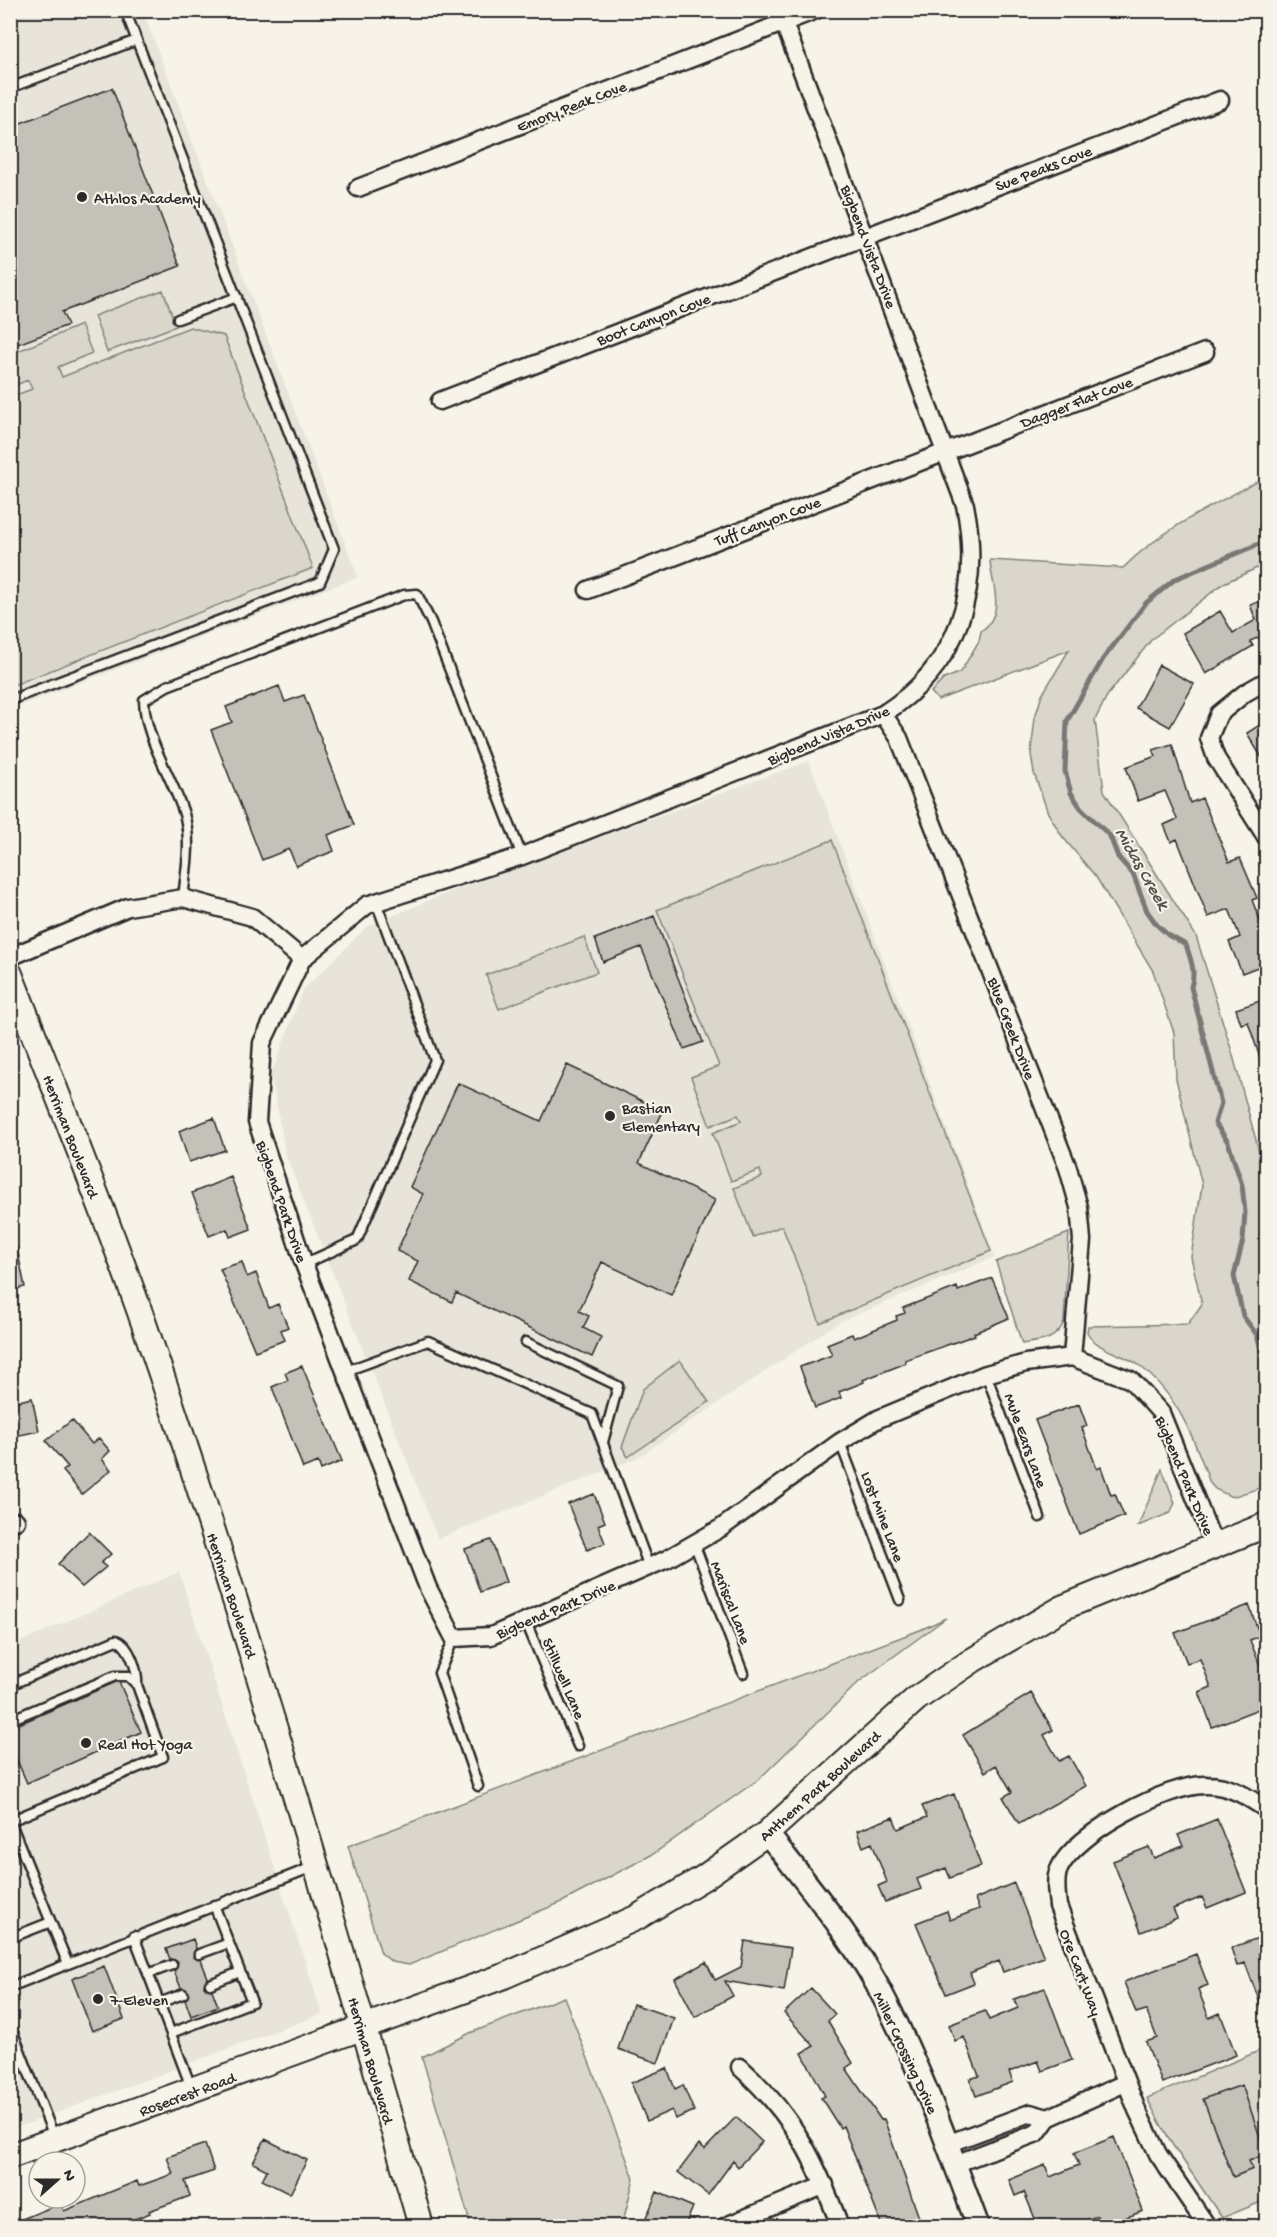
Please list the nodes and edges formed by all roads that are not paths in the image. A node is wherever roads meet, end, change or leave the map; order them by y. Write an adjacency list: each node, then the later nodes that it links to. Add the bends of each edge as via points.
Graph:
1 (125, 10): 4 (lane)
2 (816, 10): 3 (street, Emory Peak Cove)
3 (782, 17): 7 (street, Emory Peak Cove); 8 (street, Bigbend Vista Drive)
4 (137, 40): 5 (lane); 9 (lane)
5 (10, 88)
6 (1220, 100): 8 (street, Sue Peaks Cove)
7 (358, 188)
8 (866, 235): 12 (street, Boot Canyon Cove); 13 (street, Bigbend Vista Drive)
9 (237, 297): 10 (lane); 16 (lane, via 334,549 320,582)
10 (178, 319)
11 (1205, 352): 13 (street, Dagger Flat Cove)
12 (440, 401)
13 (946, 450): 14 (street, Tuff Canyon Cove); 17 (street, Bigbend Vista Drive, via 969,524 972,565 965,608 936,667 914,692)
14 (588, 590)
15 (1266, 681): 18 (street, via 1219,714 1209,738 1216,758)
16 (10, 700)
17 (883, 714): 19 (street, Bigbend Vista Drive); 27 (street, Blue Creek Drive, via 899,738 1068,1168 1079,1208 1082,1240)
18 (1266, 837)
19 (522, 856): 20 (lane, via 431,622 417,594 404,595 166,686 144,700 145,720 184,815 188,835); 21 (street, Bigbend Vista Drive)
20 (183, 898): 22 (street, via 128,907); 23 (street, via 252,917)
21 (376, 902): 23 (street, Bigbend Vista Drive); 25 (lane, via 435,1060 357,1240)
22 (10, 957)
23 (302, 959): 25 (street, Bigbend Park Drive, via 262,1043 257,1122)
24 (10, 974): 49 (main road, Herriman Boulevard, via 142,1317 228,1574)
25 (304, 1264): 28 (street, Bigbend Park Drive)
26 (526, 1342): 30 (lane, via 618,1386)
27 (1072, 1357): 29 (street, Bigbend Park Drive, via 1026,1363); 35 (street, Bigbend Park Drive, via 1131,1380 1161,1413)
28 (346, 1371): 30 (lane, via 428,1341 592,1414); 39 (street, Bigbend Park Drive, via 428,1587)
29 (986, 1374): 31 (street, Bigbend Park Drive, via 878,1419); 32 (lane, Mule Ears Lane)
30 (603, 1442): 36 (lane)
31 (840, 1442): 34 (street, Bigbend Park Drive, via 721,1528); 37 (lane, Lost Mine Lane)
32 (1040, 1517)
33 (1263, 1526): 35 (main road, Anthem Park Boulevard)
34 (693, 1543): 36 (street, Bigbend Park Drive); 40 (lane, Mariscal Lane)
35 (1214, 1545): 48 (main road, Anthem Park Boulevard, via 1064,1607 973,1659 916,1699)
36 (649, 1567): 38 (street, Bigbend Park Drive)
37 (900, 1600)
38 (526, 1622): 39 (street, Bigbend Park Drive, via 491,1636); 44 (lane, Stillwell Lane)
39 (454, 1638): 45 (lane, via 439,1673)
40 (743, 1673)
41 (10, 1685): 42 (lane, via 116,1640 126,1647 138,1677)
42 (136, 1685): 43 (lane, via 128,1676 115,1676); 47 (lane, via 163,1757)
43 (10, 1720)
44 (578, 1746)
45 (478, 1786)
46 (1266, 1809): 70 (street, Ore Cart Way, via 1238,1791 1208,1785 1168,1791 1084,1838 1068,1853 1057,1875 1058,1906)
47 (10, 1821): 51 (lane)
48 (767, 1833): 67 (main road, Anthem Park Boulevard, via 703,1878 627,1923 504,1976); 73 (street, Miller Crossing Drive, via 844,1935 885,2000)
49 (315, 1865): 50 (lane); 67 (main road, Herriman Boulevard)
50 (214, 1905): 54 (lane); 56 (lane)
51 (51, 1923): 53 (lane); 58 (lane)
52 (10, 1929): 53 (lane)
53 (24, 1933): 55 (lane)
54 (134, 1936): 58 (lane); 61 (lane)
55 (10, 1938)
56 (229, 1943): 57 (lane); 60 (lane)
57 (199, 1954)
58 (67, 1962): 63 (lane)
59 (172, 1965): 61 (lane)
60 (240, 1972): 62 (lane); 68 (lane, via 252,2002)
61 (148, 1974): 65 (lane)
62 (210, 1984)
63 (10, 1987)
64 (183, 1994): 65 (lane)
65 (159, 2003): 68 (lane)
66 (10, 2025): 72 (lane)
67 (363, 2029): 71 (main road, Rosecrest Road); 76 (main road, Herriman Boulevard)
68 (171, 2033): 71 (lane)
69 (740, 2067): 75 (street, via 775,2102 809,2150)
70 (1125, 2083): 73 (street, via 1048,2118 1030,2113); 80 (street, Ore Cart Way, via 1158,2154)
71 (192, 2091): 72 (main road, Rosecrest Road)
72 (55, 2140): 74 (main road, Rosecrest Road)
73 (951, 2154): 79 (street, Miller Crossing Drive)
74 (10, 2157)
75 (825, 2185): 77 (street); 78 (street)
76 (421, 2226)
77 (726, 2226)
78 (840, 2226)
79 (978, 2226)
80 (1207, 2226)

